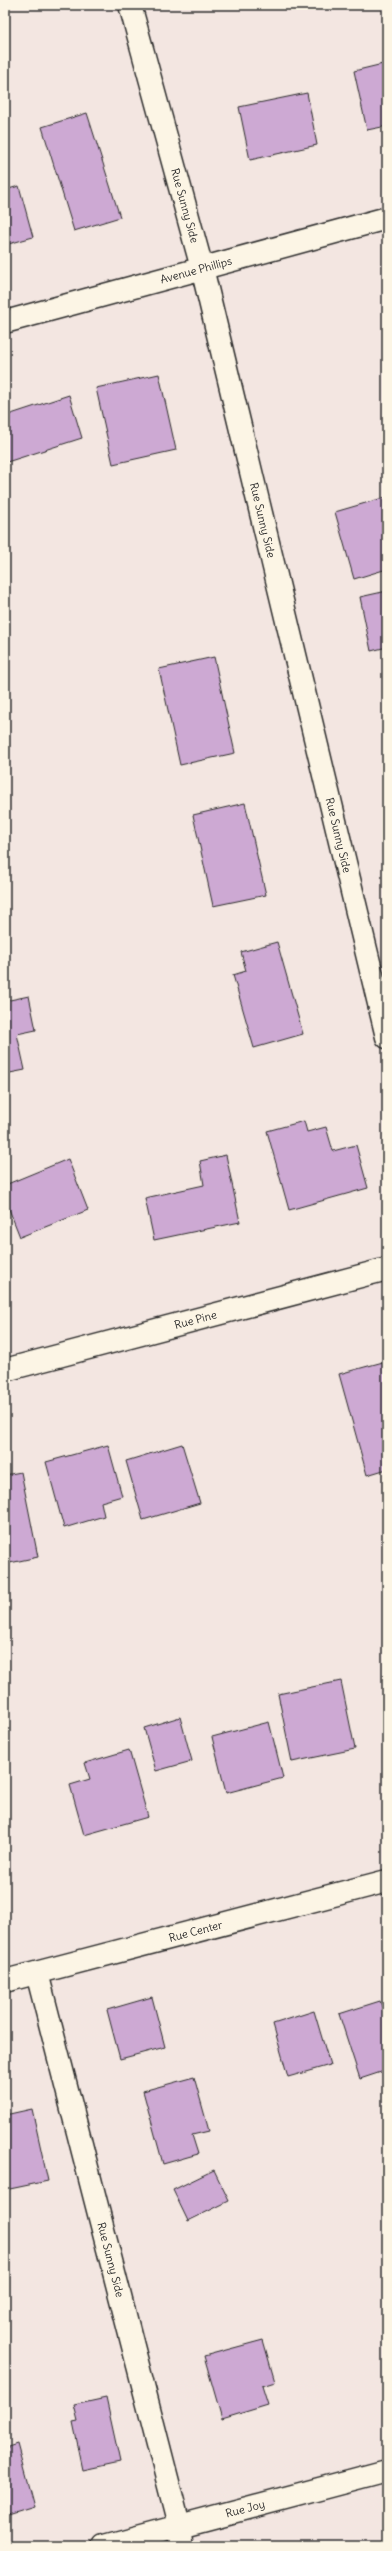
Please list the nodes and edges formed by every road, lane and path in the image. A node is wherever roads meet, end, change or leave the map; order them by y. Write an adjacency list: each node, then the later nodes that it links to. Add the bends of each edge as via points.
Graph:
1 (130, 5): 3 (street, Rue Sunny Side)
2 (387, 218): 3 (street, Avenue Phillips)
3 (202, 268): 4 (street, Avenue Phillips); 5 (street, Rue Sunny Side)
4 (5, 322)
5 (387, 1037)
6 (387, 1269): 7 (street, Rue Pine)
7 (5, 1370)
8 (387, 1881): 9 (street, Rue Center)
9 (38, 1973): 10 (street, Rue Center); 12 (street, Rue Sunny Side)
10 (5, 1981)
11 (387, 2471): 12 (street, Rue Joy)
12 (181, 2536): 13 (street, Rue Joy)
13 (104, 2546)

